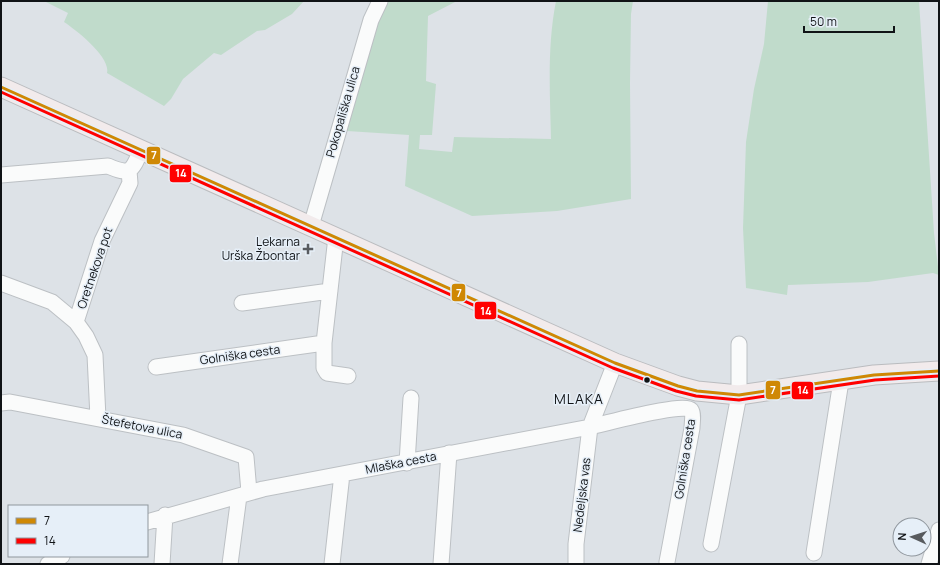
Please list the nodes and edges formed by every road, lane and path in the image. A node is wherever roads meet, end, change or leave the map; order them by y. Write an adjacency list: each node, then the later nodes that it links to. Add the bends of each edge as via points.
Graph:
1 (380, 1): 6 (street, Pokopališka ulica, via 371,20)
2 (1, 86): 3 (main road)
3 (141, 150): 4 (street, Oretnekova pot, via 133,169); 6 (main road)
4 (129, 171): 5 (street, via 124,172 108,166); 11 (street, Oretnekova pot, via 130,183 102,241)
5 (1, 175)
6 (311, 226): 7 (main road)
7 (336, 237): 9 (street); 14 (main road)
8 (1, 283): 11 (street, Oretnekova pot, via 52,302)
9 (330, 291): 10 (street); 12 (street)
10 (242, 303)
11 (76, 322): 22 (street, Oretnekova pot, via 95,355)
12 (324, 343): 15 (street, Golniška cesta); 17 (street, via 324,368 327,373)
13 (739, 344): 19 (street)
14 (615, 363): 19 (main road, via 684,388); 23 (street)
15 (156, 367)
16 (939, 371): 18 (main road, via 897,373)
17 (348, 376)
18 (841, 381): 19 (main road); 32 (street)
19 (738, 395): 31 (street)
20 (411, 398): 25 (street)
21 (1, 403): 22 (street, Štefetova ulica, via 10,402)
22 (98, 418): 27 (street, Štefetova ulica, via 183,435 246,457)
23 (590, 427): 24 (street, Mlaška cesta); 34 (street, Golniška cesta, via 673,409 691,410 692,428); 40 (street, Nedeljska vas, via 576,544)
24 (449, 453): 25 (street, Mlaška cesta); 39 (street)
25 (407, 463): 26 (street, Mlaška cesta)
26 (342, 474): 27 (street, Mlaška cesta); 38 (street)
27 (244, 494): 28 (street, Mlaška cesta); 37 (street)
28 (165, 515): 29 (street, Mlaška cesta); 36 (street)
29 (148, 522)
30 (939, 530): 41 (street)
31 (711, 544)
32 (814, 554)
33 (60, 557): 35 (street)
34 (666, 562)
35 (48, 564)
36 (162, 564)
37 (230, 564)
38 (332, 564)
39 (441, 564)
40 (576, 564)
41 (929, 564)

